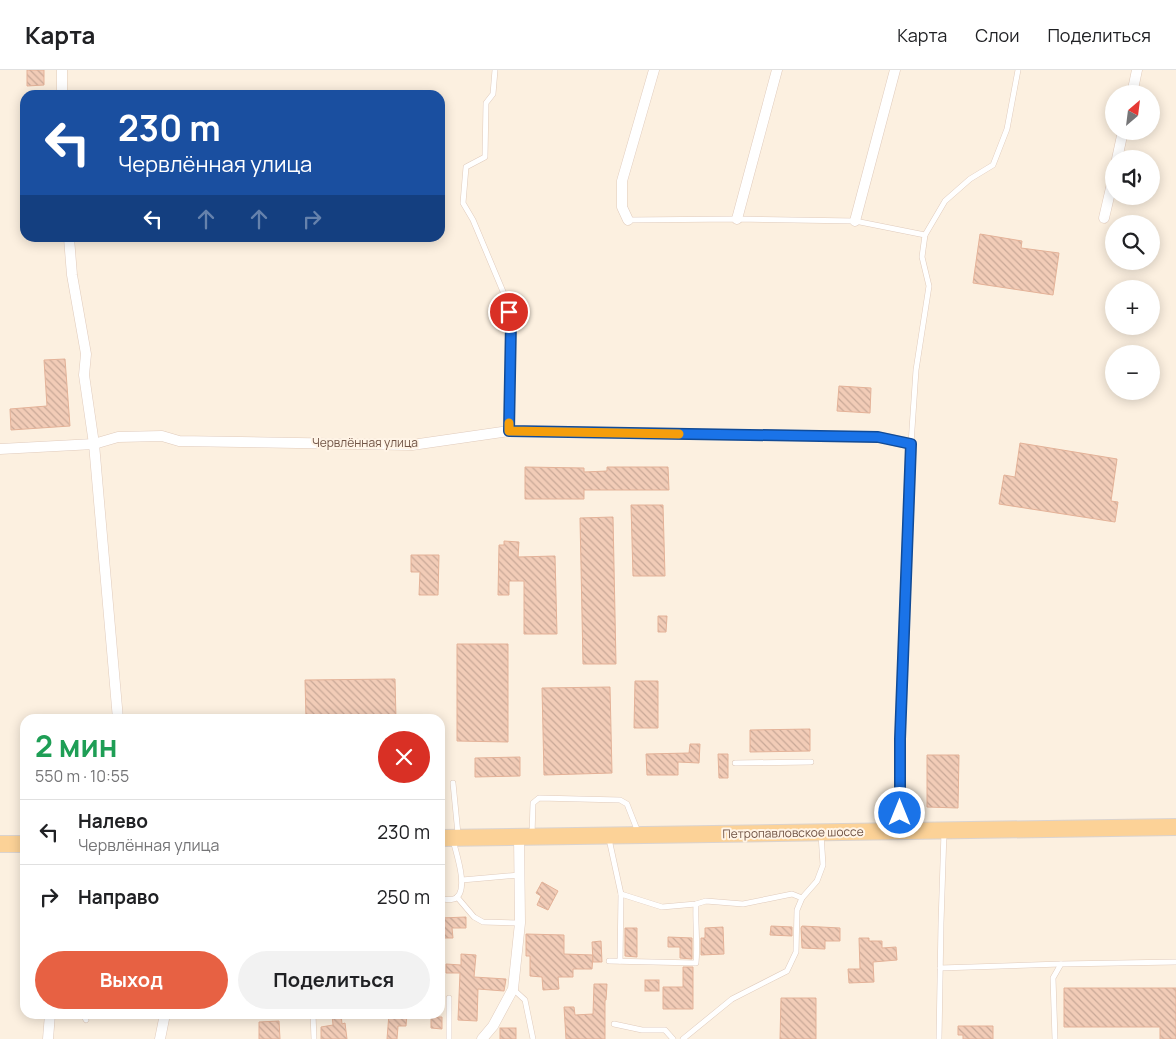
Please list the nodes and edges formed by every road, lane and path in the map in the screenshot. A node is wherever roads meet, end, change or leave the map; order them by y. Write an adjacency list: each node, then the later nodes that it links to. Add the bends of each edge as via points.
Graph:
1 (62, 70): 9 (street)
2 (495, 70): 17 (lane, via 493,94 486,103 485,157 466,167 464,203 507,301 511,322)
3 (654, 70): 13 (street, via 622,181 622,207)
4 (777, 70): 12 (street)
5 (895, 70): 14 (street)
6 (1018, 70): 15 (lane, via 1007,129 993,165 945,200)
7 (1137, 70): 8 (street)
8 (1134, 85)
9 (62, 90)
10 (1107, 205): 11 (street)
11 (1104, 218)
12 (737, 219): 13 (lane); 14 (lane)
13 (628, 220)
14 (855, 221): 15 (lane)
15 (925, 235): 19 (lane, via 922,257 929,286 916,370)
16 (69, 242): 18 (street, via 86,354 84,375)
17 (509, 431): 18 (street, Червлённая улица, via 412,445 178,441 162,436 118,437); 19 (street, Червлённая улица, via 878,437)
18 (94, 444): 20 (street, Червлённая улица); 21 (street)
19 (911, 444): 26 (street, via 900,739)
20 (0, 449)
21 (118, 714)
22 (811, 762): 23 (lane)
23 (735, 763)
24 (453, 783): 32 (lane)
25 (1176, 828): 27 (main road, Петропавловское шоссе)
26 (900, 831): 27 (main road, Петропавловское шоссе); 28 (main road, Петропавловское шоссе)
27 (944, 831): 47 (lane)
28 (820, 833): 29 (main road, Петропавловское шоссе); 39 (lane, via 823,865 817,881)
29 (639, 835): 30 (lane, via 627,804 620,800 539,798 533,803); 31 (main road, Петропавловское шоссе)
30 (526, 836): 31 (main road, Петропавловское шоссе); 32 (main road, Петропавловское шоссе); 35 (street)
31 (609, 836): 37 (lane)
32 (450, 838): 36 (lane)
33 (0, 844): 34 (main road)
34 (20, 844)
35 (520, 875): 36 (lane); 42 (street)
36 (462, 880): 38 (lane)
37 (621, 894): 41 (lane, via 662,907); 43 (lane)
38 (457, 897): 40 (lane); 42 (lane, via 478,920)
39 (802, 898): 41 (lane, via 792,894 743,904 706,901); 61 (lane, via 797,910 796,952 787,971 732,999)
40 (445, 899)
41 (696, 904): 43 (lane, via 696,963)
42 (520, 923): 48 (street)
43 (620, 960): 44 (lane)
44 (610, 961)
45 (1176, 962): 46 (lane)
46 (1061, 964): 47 (lane); 63 (lane, via 1053,978)
47 (940, 968): 62 (lane)
48 (513, 989): 58 (street); 59 (lane, via 525,1000)
49 (449, 998): 57 (lane)
50 (50, 1019): 54 (street)
51 (164, 1019): 55 (street)
52 (313, 1019): 56 (lane)
53 (614, 1024): 60 (lane, via 642,1030 665,1030)
54 (48, 1039)
55 (160, 1039)
56 (314, 1039)
57 (449, 1039)
58 (482, 1039)
59 (533, 1039)
60 (673, 1039)
61 (683, 1039)
62 (939, 1039)
63 (1055, 1039)

